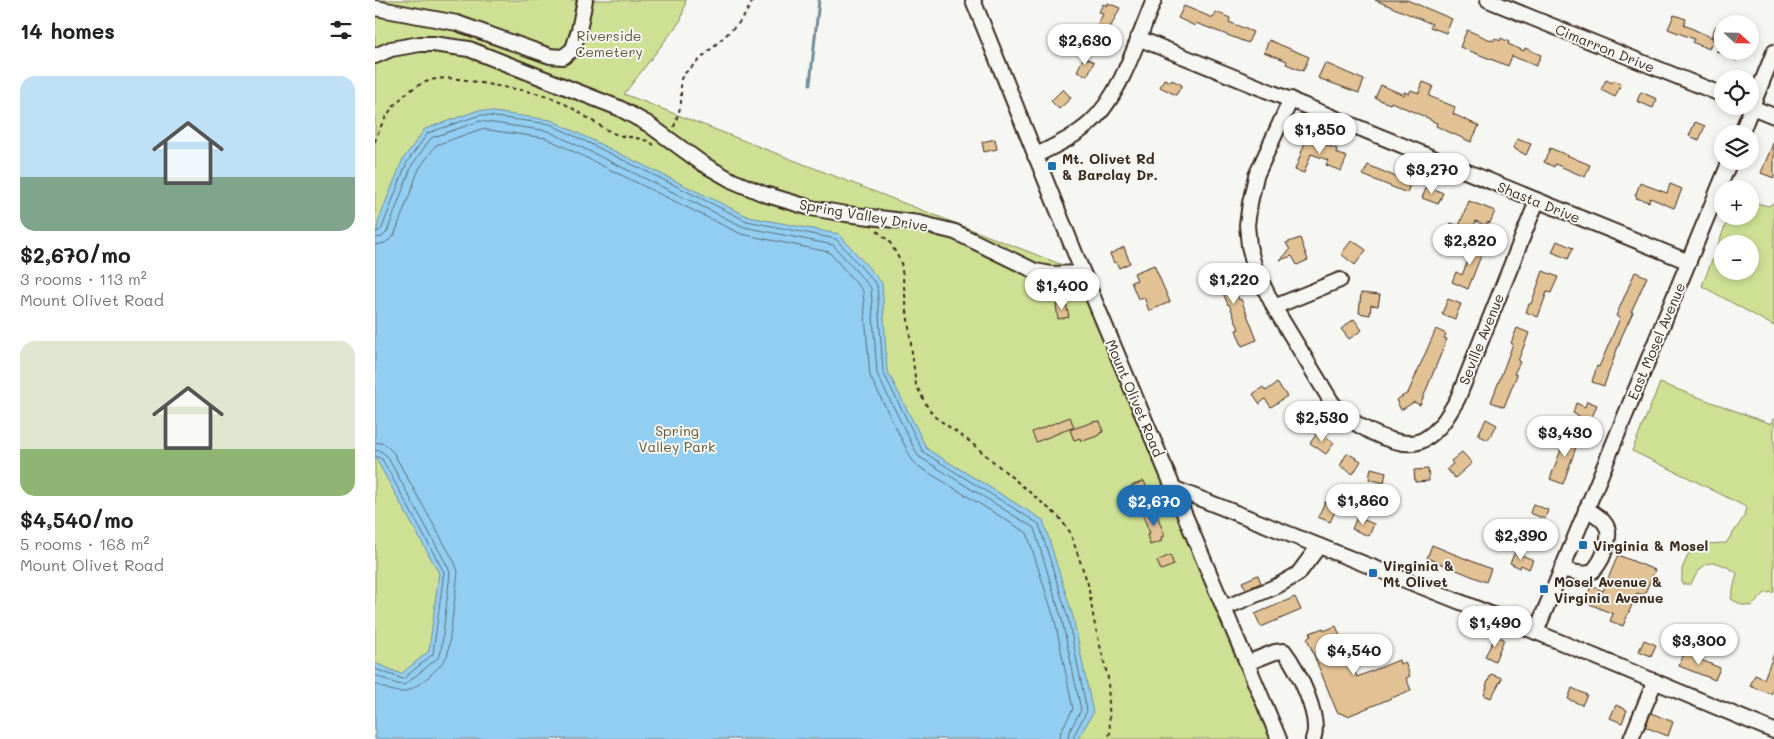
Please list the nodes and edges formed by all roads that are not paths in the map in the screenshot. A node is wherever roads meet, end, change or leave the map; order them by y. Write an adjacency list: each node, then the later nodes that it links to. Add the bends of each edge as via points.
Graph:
1 (585, 0): 5 (street, via 573,49 563,57 549,56 457,23)
2 (973, 0): 14 (street, Mount Olivet Road)
3 (1154, 0): 6 (street)
4 (1488, 0): 10 (street, Cimarron Drive)
5 (375, 8)
6 (1138, 38): 11 (street, Shasta Drive); 14 (street, via 1118,85 1105,106 1076,134)
7 (1774, 52): 9 (street)
8 (375, 56): 18 (street, Spring Valley Drive, via 391,49 420,44 469,49 619,108 648,124 703,164 764,194 811,208 919,223 955,232 1035,271)
9 (1759, 88)
10 (1714, 91)
11 (1291, 99): 16 (street, Shasta Drive); 20 (street, via 1257,176 1247,225 1255,270)
12 (1759, 110): 13 (street)
13 (1774, 116)
14 (1035, 156): 18 (street, Mount Olivet Road)
15 (1726, 170): 17 (street, East Mosel Avenue)
16 (1537, 201): 17 (street, Shasta Drive); 20 (street, Seville Avenue, via 1448,417 1423,440 1400,442 1378,435 1336,409)
17 (1689, 262): 22 (street, East Mosel Avenue)
18 (1083, 273): 21 (street, Mount Olivet Road)
19 (1340, 280): 20 (street)
20 (1274, 307)
21 (1173, 488): 23 (street); 25 (street, Mount Olivet Road)
22 (1586, 509): 24 (street, East Mosel Avenue); 24 (street, via 1605,522 1607,546 1601,560 1589,573)
23 (1319, 546): 25 (street, via 1298,574); 26 (street)
24 (1562, 569): 26 (street, East Mosel Avenue)
25 (1224, 608): 27 (street, Mount Olivet Road)
26 (1536, 632): 28 (street)
27 (1247, 663): 30 (street, Mount Olivet Road); 31 (street, via 1284,650 1292,661 1313,711)
28 (1655, 681): 29 (street); 32 (street)
29 (1774, 731)
30 (1279, 739)
31 (1313, 739)
32 (1631, 739)

